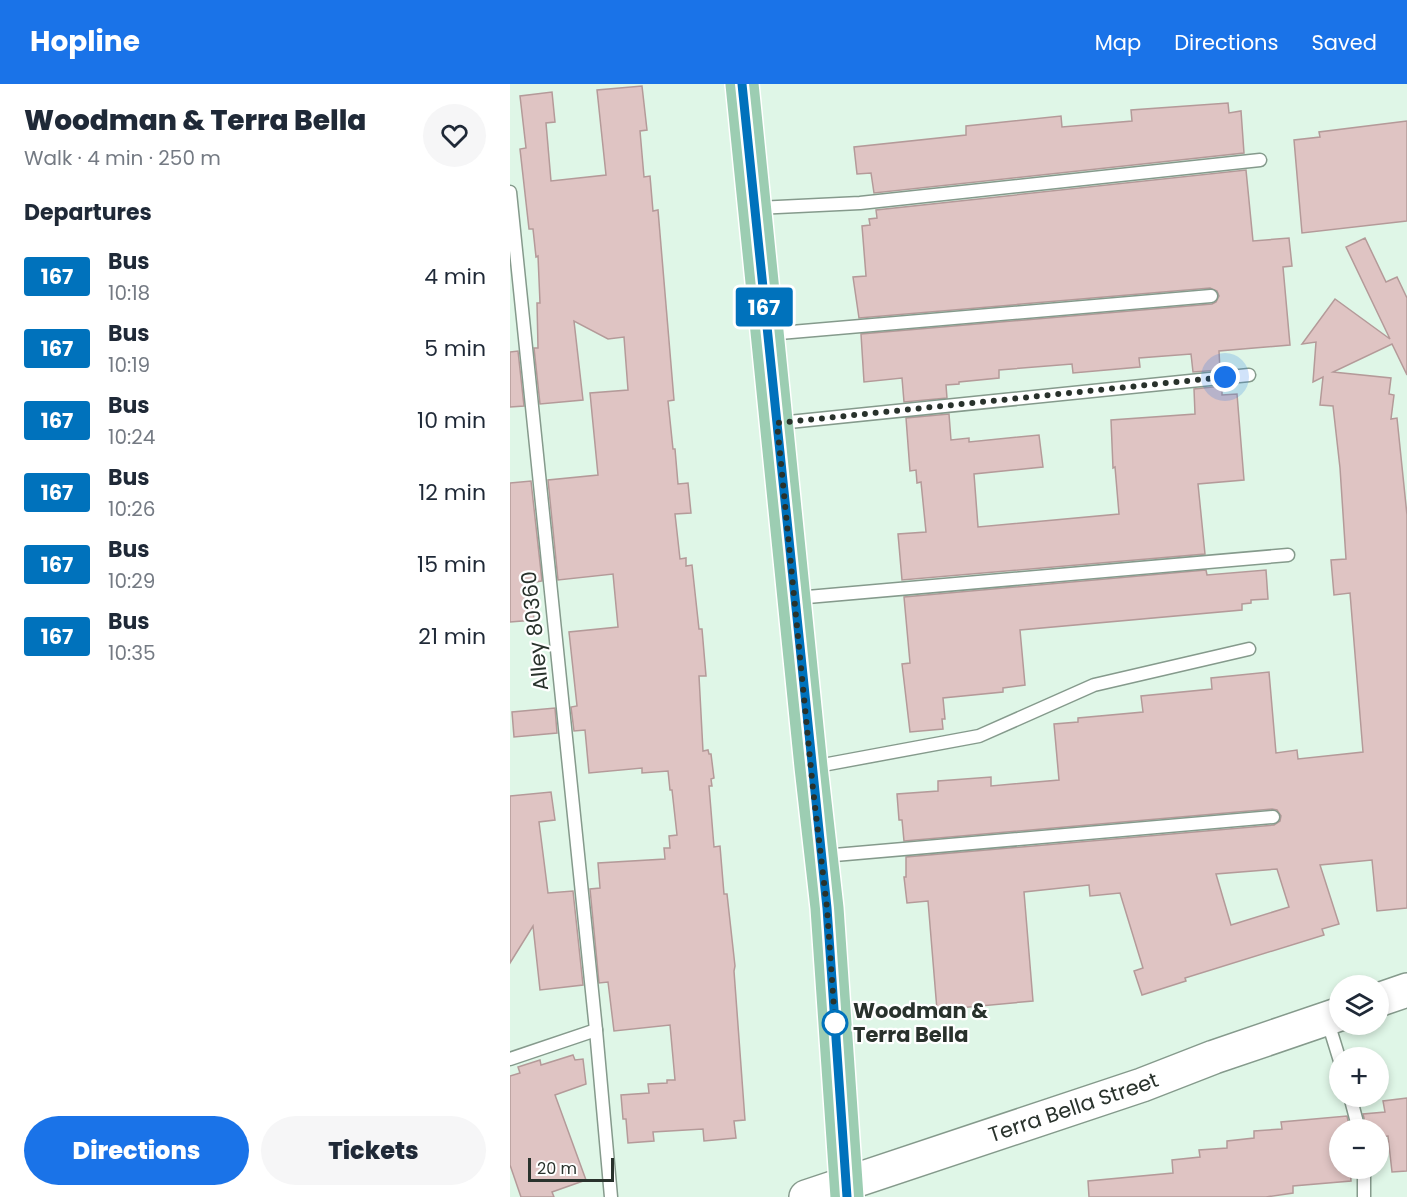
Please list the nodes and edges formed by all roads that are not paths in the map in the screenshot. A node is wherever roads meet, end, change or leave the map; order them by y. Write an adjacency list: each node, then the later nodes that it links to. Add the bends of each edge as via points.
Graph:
1 (742, 84): 4 (main road)
2 (1260, 160): 4 (lane, via 860,203)
3 (510, 192): 18 (lane, Alley 80360)
4 (755, 208): 6 (main road)
5 (1211, 296): 6 (lane)
6 (767, 334): 8 (main road)
7 (1249, 375): 8 (lane)
8 (777, 423): 10 (main road)
9 (1288, 555): 10 (lane)
10 (795, 598): 12 (main road)
11 (1249, 649): 12 (lane, via 1094,685 979,736)
12 (811, 767): 14 (main road)
13 (1273, 817): 14 (lane)
14 (820, 857): 21 (main road, via 827,908)
15 (1407, 990): 16 (main road)
16 (1389, 996)
17 (1329, 1017): 21 (main road, Terra Bella Street)
18 (596, 1030): 19 (lane); 22 (lane, Alley 80360)
19 (510, 1059)
20 (1364, 1179): 24 (lane)
21 (846, 1190): 23 (main road, Terra Bella Street)
22 (611, 1197)
23 (806, 1197)
24 (1364, 1197)

